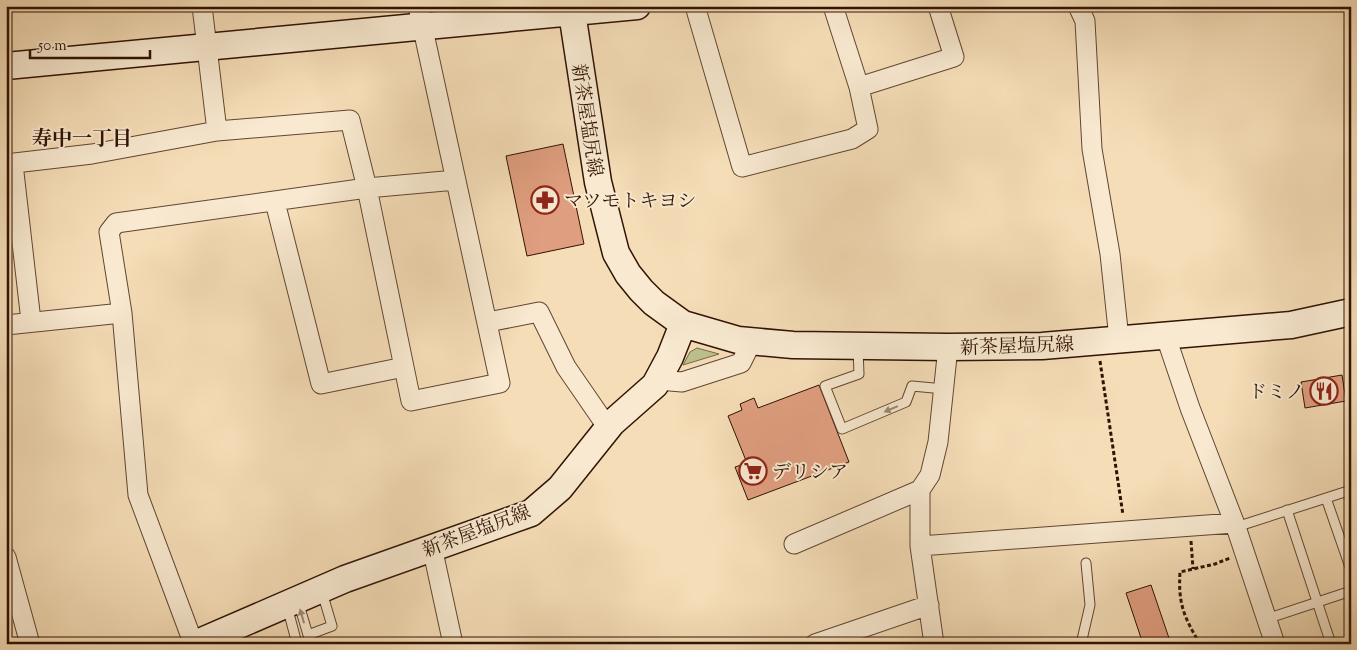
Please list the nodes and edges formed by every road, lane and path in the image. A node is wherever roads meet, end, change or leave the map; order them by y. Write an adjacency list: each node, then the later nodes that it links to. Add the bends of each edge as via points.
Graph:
1 (202, 6): 9 (street)
2 (637, 6): 7 (main road)
3 (695, 6): 11 (street, via 742,167 852,139 868,129)
4 (833, 6): 11 (street)
5 (938, 6): 11 (street, via 954,57)
6 (1078, 6): 24 (street, via 1085,21 1092,150 1110,254)
7 (571, 10): 8 (main road); 21 (main road, 新茶屋塩尻線, via 598,182 616,253 640,290)
8 (420, 16): 9 (main road); 14 (street)
9 (207, 48): 10 (main road); 12 (street)
10 (6, 66)
11 (858, 87)
12 (217, 131): 13 (street, via 92,154); 15 (street, via 350,120)
13 (10, 164): 19 (street)
14 (456, 180): 15 (street); 20 (street)
15 (367, 188): 16 (street); 29 (street)
16 (275, 202): 18 (street, via 116,223 109,232); 29 (street, via 321,384)
17 (1351, 312): 23 (main road, 新茶屋塩尻線, via 1291,325)
18 (122, 313): 19 (street); 55 (street, via 138,495)
19 (31, 321): 22 (street)
20 (488, 322): 29 (street, via 500,384 411,401); 32 (street, via 539,312 566,367)
21 (683, 324): 25 (main road, 新茶屋塩尻線, via 709,333); 30 (main road, 新茶屋塩尻線)
22 (6, 325)
23 (1166, 337): 24 (main road, 新茶屋塩尻線); 37 (street)
24 (1119, 339): 27 (main road, 新茶屋塩尻線, via 1042,346)
25 (752, 341): 26 (main road, 新茶屋塩尻線); 30 (street, via 741,363 682,382)
26 (858, 345): 27 (main road, 新茶屋塩尻線); 31 (lane, one-way to 26, via 912,386 906,402 842,429 825,386 859,374)
27 (948, 348): 31 (street)
28 (1100, 360): 39 (path)
29 (404, 367)
30 (658, 380): 32 (main road, 新茶屋塩尻線)
31 (944, 389): 33 (street, via 936,450 930,475)
32 (608, 428): 42 (main road, 新茶屋塩尻線, via 560,488 531,512)
33 (920, 490): 40 (street); 41 (street)
34 (1351, 490): 35 (lane)
35 (1326, 498): 36 (lane); 47 (lane)
36 (1287, 510): 37 (lane); 51 (lane)
37 (1235, 525): 38 (street); 53 (street)
38 (1190, 526): 39 (street); 46 (path)
39 (1126, 532): 41 (street)
40 (794, 544)
41 (920, 546): 52 (street)
42 (432, 547): 48 (main road, 新茶屋塩尻線); 58 (street)
43 (1236, 556): 46 (path)
44 (6, 557): 54 (street)
45 (1086, 563): 61 (lane, via 1090,605)
46 (1194, 569): 62 (path, via 1180,572 1179,588 1184,617)
47 (1351, 570)
48 (321, 589): 50 (main road, 新茶屋塩尻線); 50 (lane, one-way to 50, via 332,626 308,634)
49 (1351, 591): 51 (lane)
50 (292, 601): 56 (main road, 新茶屋塩尻線); 57 (lane)
51 (1317, 602): 53 (lane); 64 (lane)
52 (929, 605): 59 (street); 60 (street)
53 (1266, 618): 63 (street)
54 (30, 644)
55 (191, 644)
56 (195, 644)
57 (297, 644)
58 (453, 644)
59 (815, 644)
60 (934, 644)
61 (1081, 644)
62 (1200, 644)
63 (1275, 644)
64 (1331, 644)

